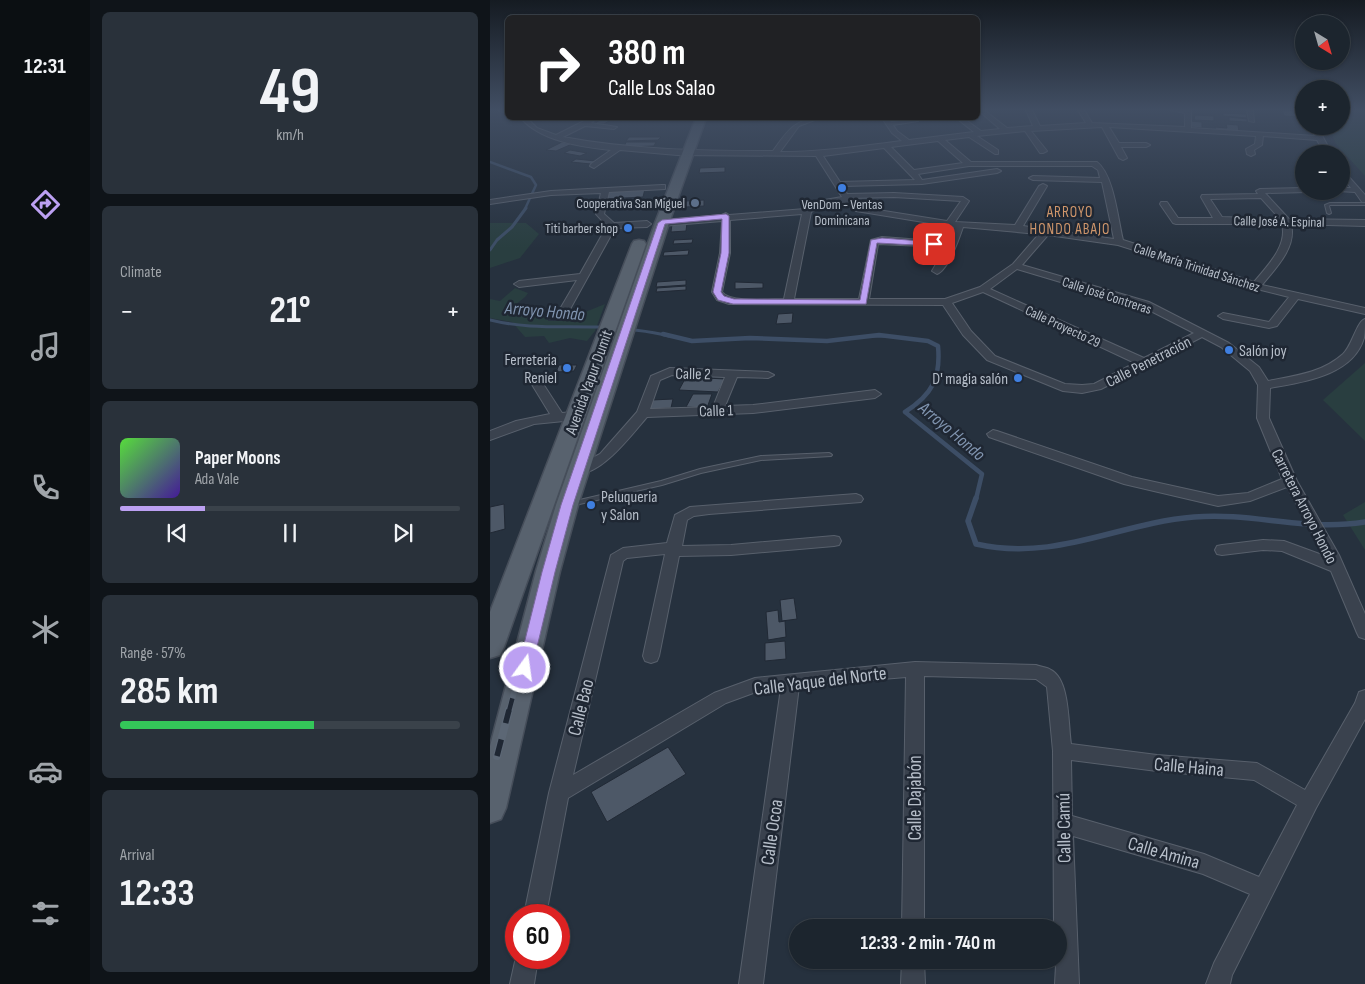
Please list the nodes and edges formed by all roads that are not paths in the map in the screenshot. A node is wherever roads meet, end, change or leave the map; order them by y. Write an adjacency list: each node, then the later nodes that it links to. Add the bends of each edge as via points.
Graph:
1 (607, 156): 9 (street)
2 (681, 156): 17 (main road, Avenida Yapur Dumit)
3 (682, 156): 33 (main road, Avenida Yapur Dumit)
4 (819, 156): 15 (street, Calle María Trinidad Sánchez)
5 (896, 156): 10 (street)
6 (960, 156): 7 (street)
7 (970, 164): 8 (street); 10 (street)
8 (1012, 164): 12 (street, via 1094,164 1101,169); 13 (street, via 992,172)
9 (594, 166)
10 (913, 172): 13 (street)
11 (1034, 178): 12 (street)
12 (1105, 180): 41 (street)
13 (922, 182): 15 (street)
14 (1350, 182): 21 (street)
15 (837, 184): 23 (street, Calle María Trinidad Sánchez)
16 (1043, 186): 39 (street)
17 (662, 187): 18 (street); 35 (main road, Avenida Yapur Dumit)
18 (606, 190): 25 (street, via 545,193); 38 (street, via 600,214)
19 (1295, 190): 22 (street, via 1263,190 1260,191)
20 (1350, 190): 21 (street)
21 (1356, 190): 24 (street)
22 (1262, 196): 31 (street, Calle José A. Espinal, via 1205,197); 32 (street)
23 (846, 198): 28 (street, via 822,202); 36 (street, Calle María Trinidad Sánchez, via 856,209); 36 (street, via 894,195 965,201)
24 (1365, 200)
25 (490, 202)
26 (1164, 204): 31 (street, via 1176,221)
27 (1365, 204): 29 (lane, via 1330,204 1327,205)
28 (807, 211): 30 (street); 50 (street)
29 (1330, 213)
30 (726, 216): 33 (street); 50 (street, via 725,253 717,292 721,298 733,302)
31 (1219, 220): 32 (street, Calle José A. Espinal)
32 (1286, 221): 34 (street, Calle José A. Espinal); 47 (street, via 1283,252)
33 (662, 223): 59 (main road, Avenida Yapur Dumit, via 634,307)
34 (1365, 223)
35 (647, 224): 38 (street); 59 (main road, Avenida Yapur Dumit, via 615,308)
36 (949, 224): 37 (street, Calle María Trinidad Sánchez)
37 (959, 225): 39 (street, Calle María Trinidad Sánchez); 42 (street)
38 (612, 226): 45 (street)
39 (1018, 228): 40 (street, Calle María Trinidad Sánchez)
40 (1046, 231): 41 (street, Calle María Trinidad Sánchez); 43 (street)
41 (1120, 242): 47 (street, Calle María Trinidad Sánchez)
42 (952, 245): 44 (street); 51 (street, via 874,242)
43 (1016, 266): 48 (street); 57 (street, Calle José Contreras, via 1144,304)
44 (937, 271)
45 (585, 276): 46 (street); 53 (street)
46 (519, 284)
47 (1256, 286): 49 (street, Calle María Trinidad Sánchez)
48 (983, 289): 52 (street); 58 (street, Calle Proyecto 29)
49 (1296, 295): 54 (street, Calle María Trinidad Sánchez); 55 (street, via 1269,326)
50 (788, 302): 51 (street)
51 (863, 302): 52 (street)
52 (946, 302): 58 (street, Calle Penetración, via 967,333 992,358 1063,387 1097,387)
53 (566, 309)
54 (1365, 311)
55 (1223, 316)
56 (1365, 322): 63 (street, via 1348,356 1328,369)
57 (1202, 333): 58 (street, Calle Penetración); 63 (street, Calle José Contreras, via 1225,345 1255,369)
58 (1143, 362)
59 (606, 363): 67 (main road, Avenida Yapur Dumit); 71 (main road, Avenida Yapur Dumit)
60 (732, 374): 61 (street, Calle 2); 65 (street); 66 (street, Calle 2, via 670,371 662,374 655,378)
61 (768, 375)
62 (534, 378): 67 (street)
63 (1264, 385): 72 (street, Carretera Arroyo Hondo, via 1263,418)
64 (875, 394): 65 (street, Calle 1, via 753,409)
65 (718, 410): 66 (street, Calle 1)
66 (642, 413): 71 (street, via 605,457)
67 (566, 415): 69 (street, via 533,420); 80 (main road, Avenida Yapur Dumit)
68 (993, 434): 72 (street, via 1129,481 1218,501 1250,497)
69 (490, 436)
70 (830, 455): 74 (lane, via 761,458)
71 (580, 470): 74 (main road, Avenida Yapur Dumit)
72 (1290, 481): 78 (street, Carretera Arroyo Hondo)
73 (856, 499): 76 (street, via 690,512 680,518)
74 (567, 505): 89 (main road, Avenida Yapur Dumit)
75 (834, 541): 76 (street, via 731,550)
76 (673, 550): 81 (street); 87 (street, Calle Bao, via 624,553 616,558)
77 (1222, 550): 78 (street, via 1284,546)
78 (1334, 561): 79 (street, Carretera Arroyo Hondo)
79 (1365, 633)
80 (490, 647)
81 (650, 656)
82 (915, 669): 83 (street, Calle Yaque del Norte, via 1036,672); 84 (street, Calle Yaque del Norte); 93 (street, Calle Dajabón)
83 (1046, 676): 86 (street, Calle Camú, via 1055,684)
84 (791, 680): 87 (street, Calle Yaque del Norte, via 755,685 720,698); 97 (street, Calle Ocoa)
85 (1365, 697): 88 (street)
86 (1062, 751): 88 (street, Calle Haina, via 1257,772); 90 (street, Calle Camú)
87 (559, 793): 92 (street, Calle Bao)
88 (1309, 802): 91 (street)
89 (490, 808)
90 (1062, 823): 91 (street, Calle Amina, via 1204,864); 99 (street, Calle Camú)
91 (1263, 889): 100 (street)
92 (537, 904)
93 (913, 919)
94 (525, 969): 96 (street)
95 (913, 969): 98 (street)
96 (522, 984)
97 (751, 984)
98 (912, 984)
99 (1067, 984)
100 (1218, 984)

